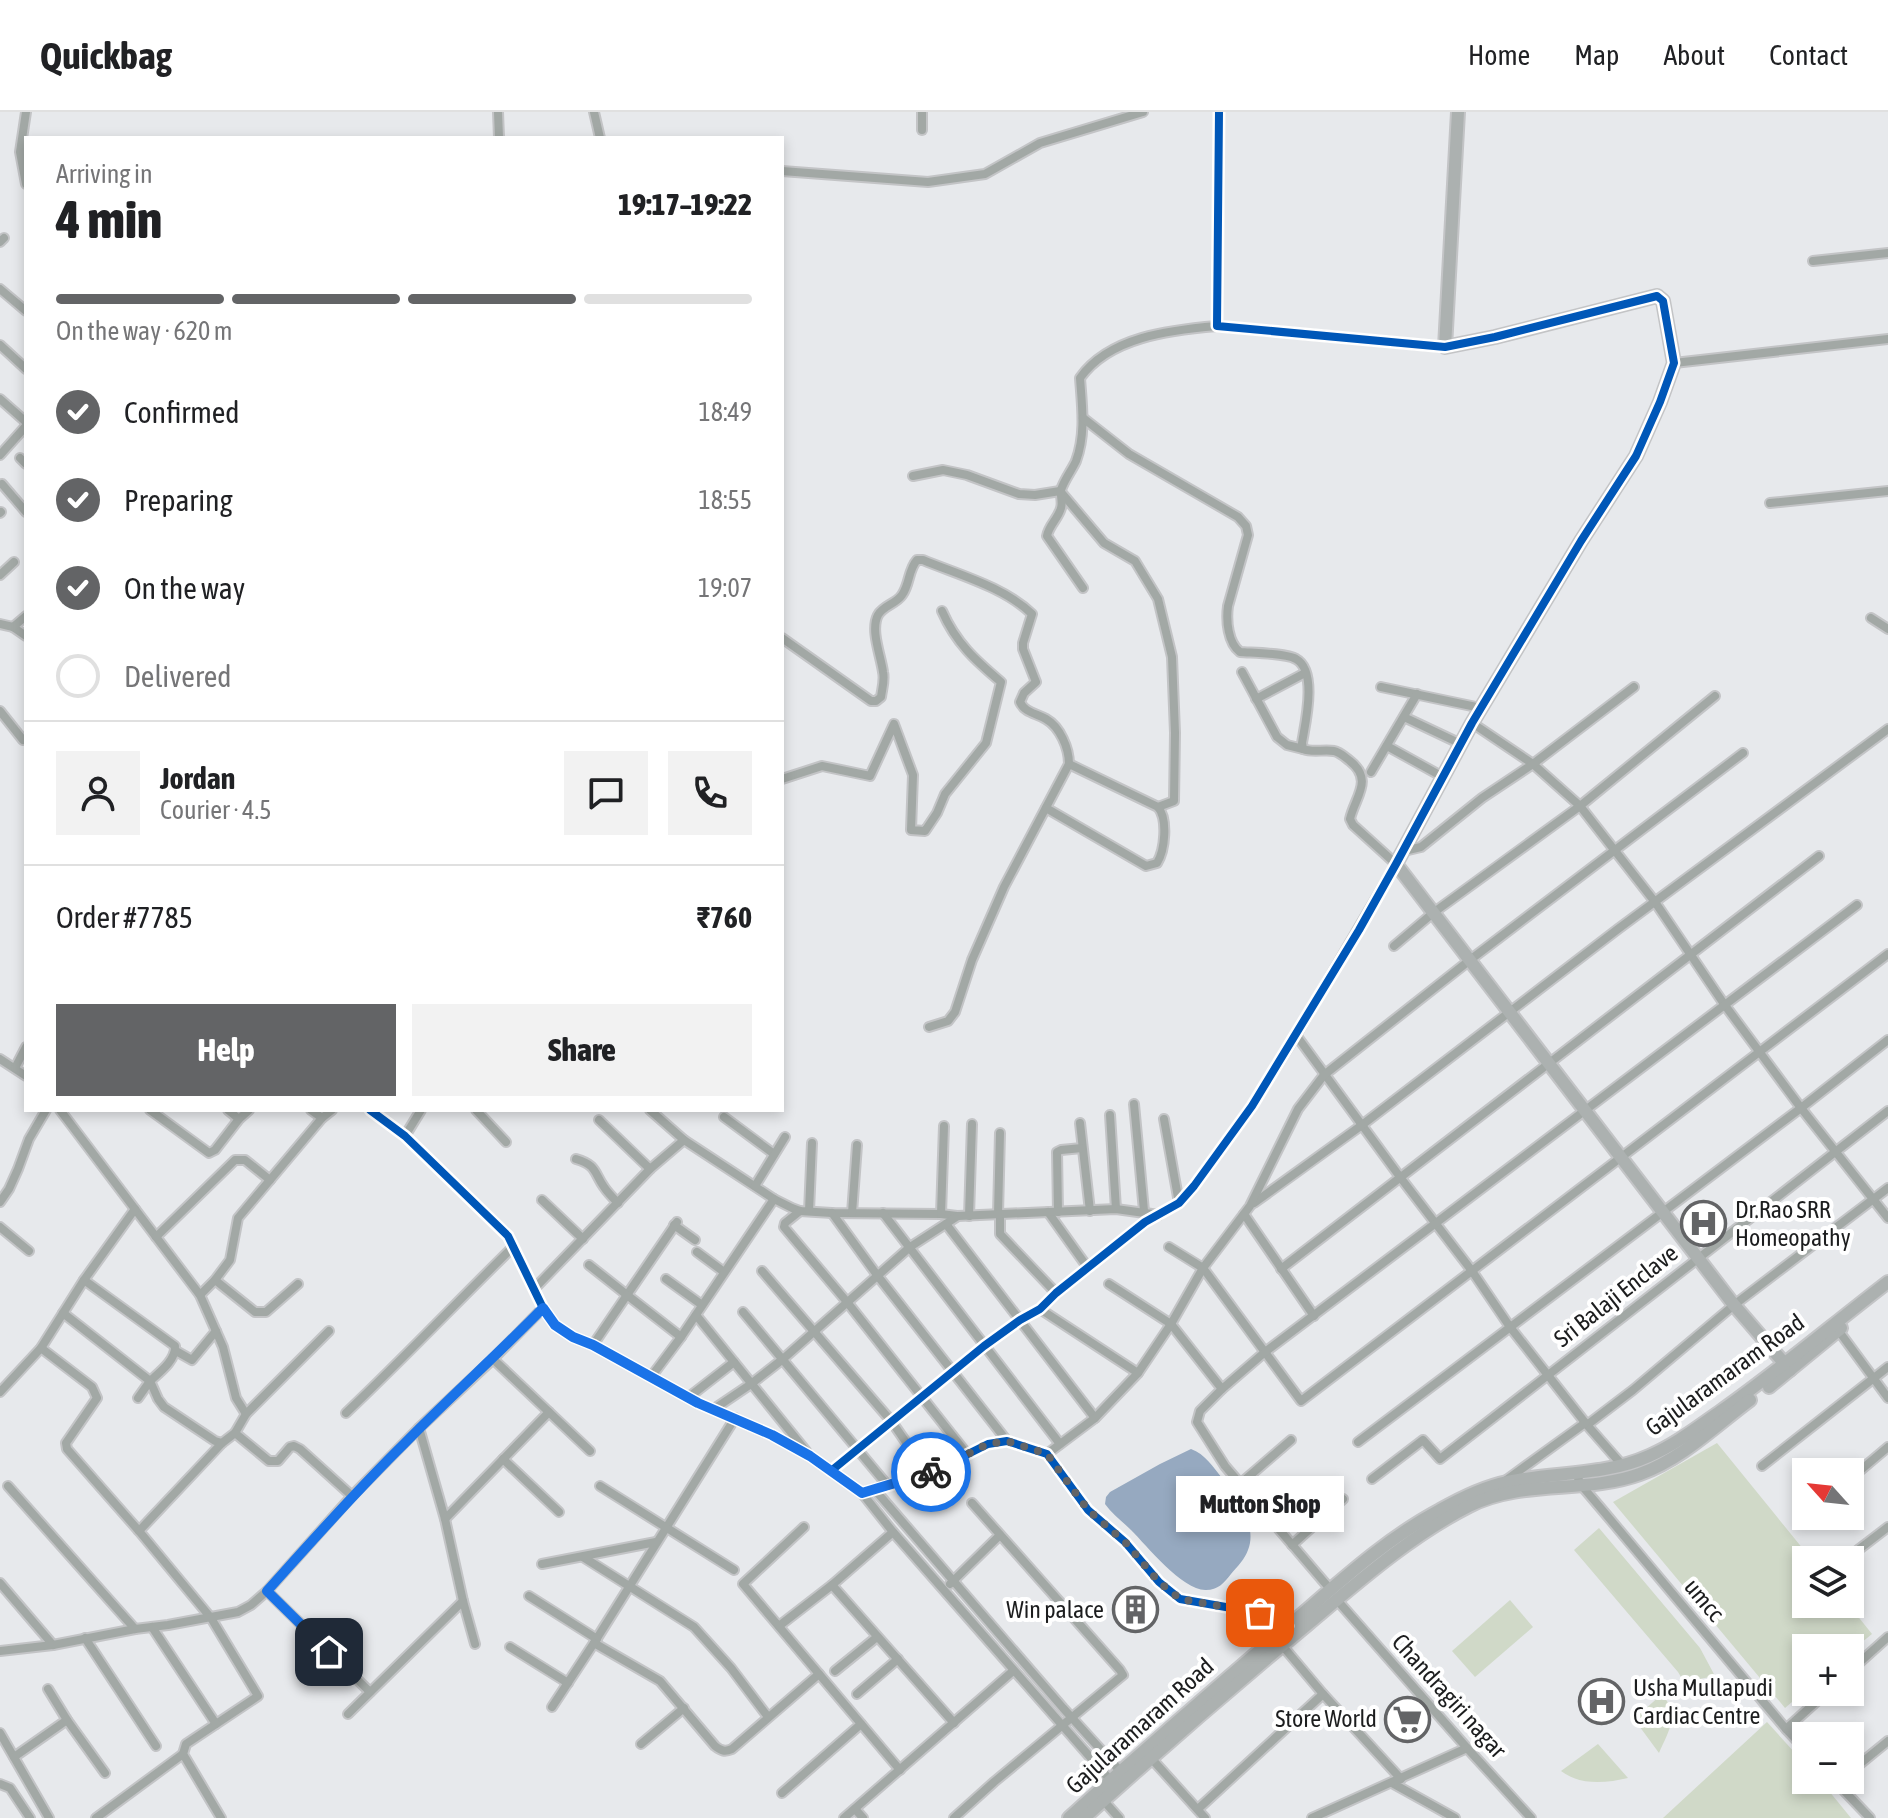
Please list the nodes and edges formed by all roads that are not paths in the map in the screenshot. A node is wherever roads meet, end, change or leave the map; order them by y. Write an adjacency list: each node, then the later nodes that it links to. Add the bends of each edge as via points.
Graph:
1 (26, 112): 12 (street, via 20,152)
2 (498, 112): 9 (street)
3 (594, 112): 10 (street)
4 (922, 112): 8 (street)
5 (1143, 112): 11 (street, via 1040,143 985,174 928,182)
6 (1219, 112): 17 (street)
7 (1458, 112): 20 (main road)
8 (922, 130)
9 (499, 136)
10 (600, 136)
11 (784, 171)
12 (24, 173)
13 (1888, 253): 14 (street)
14 (1813, 261)
15 (0, 289): 16 (street)
16 (24, 309)
17 (1217, 326): 20 (street); 24 (street, via 1119,345 1080,378)
18 (1888, 339): 21 (street)
19 (0, 345): 22 (street)
20 (1445, 347): 21 (main road, via 1657,296 1663,301)
21 (1674, 363): 52 (main road, via 1636,456)
22 (24, 367)
23 (0, 399): 25 (street)
24 (1083, 418): 30 (street, via 1076,462); 46 (street, via 1129,454 1246,526 1226,618 1233,646 1240,652 1288,656 1302,664)
25 (24, 422)
26 (24, 426): 27 (street)
27 (0, 455)
28 (913, 476): 30 (street, via 943,470 1019,494)
29 (2, 484): 33 (street)
30 (1060, 491): 36 (street, via 1063,505 1047,536); 68 (street, via 1104,543 1135,561 1158,599 1172,657 1175,733 1174,801)
31 (1888, 491): 32 (street)
32 (1770, 503)
33 (24, 510)
34 (14, 562): 35 (street)
35 (0, 575)
36 (1083, 588)
37 (942, 611): 66 (street, via 972,658 1001,682 986,743 945,794 925,831 911,830 913,775 894,724 870,776 822,766)
38 (24, 618): 41 (street)
39 (1871, 618): 42 (street)
40 (0, 624): 41 (street)
41 (13, 627): 43 (street)
42 (1888, 629)
43 (24, 635)
44 (784, 639): 62 (street, via 876,701 884,674 875,622 903,593 917,560 982,584 1032,614 1023,649 1036,682 1024,693 1021,707 1052,723 1065,742)
45 (1242, 672): 51 (street)
46 (1305, 673): 51 (street); 60 (street, via 1310,701)
47 (1381, 687): 49 (street)
48 (1634, 687): 63 (street)
49 (1417, 694): 52 (street); 54 (street)
50 (1715, 696): 67 (street)
51 (1256, 699): 60 (street, via 1277,737)
52 (1481, 708): 55 (main road)
53 (0, 711): 57 (street)
54 (1404, 717): 58 (street); 59 (street)
55 (1472, 723): 58 (main road); 63 (street)
56 (1888, 729): 74 (street)
57 (23, 740)
58 (1461, 744): 65 (main road)
59 (1387, 746): 64 (street); 65 (street)
60 (1303, 749): 73 (street, via 1337,752 1355,765 1363,785 1350,819)
61 (1743, 753): 71 (street)
62 (1069, 764): 68 (street); 69 (street)
63 (1533, 764): 67 (street); 70 (street, via 1421,847)
64 (1371, 772)
65 (1443, 777): 70 (main road)
66 (784, 778)
67 (1580, 806): 71 (street); 76 (street)
68 (1158, 807): 69 (street, via 1165,821 1161,857 1146,866)
69 (1046, 808): 83 (street, via 1004,887 955,1012 948,1021)
70 (1404, 851): 73 (main road)
71 (1615, 851): 74 (street); 80 (street)
72 (1819, 856): 79 (street)
73 (1396, 864): 76 (main road); 84 (street)
74 (1655, 902): 79 (street); 82 (street)
75 (1857, 905): 81 (street)
76 (1433, 913): 77 (street); 80 (main road)
77 (1394, 946)
78 (1888, 954): 87 (street)
79 (1690, 955): 81 (street); 89 (street)
80 (1470, 960): 82 (main road); 92 (street)
81 (1724, 1004): 87 (street); 95 (street)
82 (1510, 1012): 89 (main road); 116 (street)
83 (929, 1027)
84 (1296, 1035): 92 (street); 140 (street, via 1252,1106)
85 (1888, 1040): 94 (street)
86 (24, 1051): 90 (street)
87 (1760, 1051): 94 (street); 128 (street)
88 (0, 1059): 90 (street)
89 (1549, 1063): 95 (main road); 131 (street)
90 (15, 1068): 91 (street)
91 (24, 1075)
92 (1324, 1075): 116 (street); 143 (street, via 1298,1109)
93 (1134, 1104): 146 (street)
94 (1801, 1108): 126 (street); 148 (street)
95 (1585, 1110): 128 (main road); 158 (street)
96 (1888, 1111): 126 (street, Sri Balaji Enclave)
97 (45, 1112): 138 (street)
98 (62, 1112): 141 (street)
99 (153, 1112): 111 (street, via 209,1153)
100 (230, 1112): 111 (street)
101 (247, 1112): 111 (street)
102 (314, 1112): 110 (street)
103 (330, 1112): 110 (street)
104 (373, 1112): 119 (street)
105 (420, 1112): 119 (street)
106 (478, 1112): 122 (street)
107 (652, 1112): 121 (street)
108 (1110, 1115): 142 (street)
109 (724, 1117): 127 (street)
110 (322, 1118): 132 (street)
111 (239, 1119)
112 (1164, 1119): 140 (street)
113 (599, 1120): 130 (street)
114 (1080, 1123): 125 (street)
115 (972, 1124): 156 (street)
116 (1362, 1125): 131 (street); 143 (street)
117 (944, 1126): 152 (street)
118 (1000, 1133): 153 (street)
119 (405, 1136): 164 (street, via 508,1236)
120 (785, 1137): 127 (street)
121 (684, 1140): 130 (street); 133 (street)
122 (506, 1142)
123 (812, 1143): 144 (street)
124 (857, 1145): 150 (street)
125 (1082, 1148): 145 (street); 147 (street, via 1057,1152)
126 (1836, 1152): 137 (street); 169 (street, Sri Balaji Enclave)
127 (774, 1154): 133 (street)
128 (1621, 1158): 148 (main road); 175 (street)
129 (576, 1159): 139 (street, via 595,1169)
130 (650, 1169): 139 (street)
131 (1400, 1177): 158 (street); 173 (street)
132 (270, 1180): 161 (street, via 245,1160 235,1160); 180 (street, via 238,1218 230,1260)
133 (755, 1186): 135 (street)
134 (1888, 1188): 137 (street)
135 (774, 1199): 144 (street); 176 (street)
136 (542, 1200): 162 (street)
137 (1874, 1200): 157 (street); 191 (street)
138 (0, 1201)
139 (618, 1203): 162 (street)
140 (1179, 1203): 154 (street)
141 (135, 1209): 161 (street); 179 (street)
142 (1116, 1209): 145 (street); 146 (street)
143 (1247, 1210): 172 (street); 173 (street)
144 (804, 1211): 149 (street); 189 (street, via 784,1227)
145 (1090, 1211): 147 (street)
146 (1144, 1211): 154 (street)
147 (1053, 1212): 153 (street); 171 (street)
148 (1663, 1212): 169 (main road); 200 (street)
149 (832, 1213): 150 (street); 177 (street)
150 (852, 1213): 151 (street)
151 (883, 1213): 152 (street); 165 (street)
152 (941, 1214): 155 (street)
153 (999, 1214): 156 (street); 186 (street, via 1000,1234)
154 (1160, 1215): 171 (street)
155 (958, 1216): 156 (street); 159 (street)
156 (969, 1216)
157 (1888, 1218)
158 (1435, 1223): 175 (street); 197 (street)
159 (946, 1224): 165 (street); 198 (street)
160 (0, 1227): 167 (street)
161 (156, 1237): 187 (street)
162 (583, 1239): 184 (street)
163 (695, 1240): 188 (street, via 676,1224)
164 (513, 1247): 184 (street); 231 (street)
165 (910, 1247): 177 (street); 207 (street)
166 (1169, 1247): 172 (street)
167 (29, 1251)
168 (697, 1252): 176 (street)
169 (1698, 1258): 191 (main road); 218 (street, Sri Balaji Enclave)
170 (589, 1265): 188 (street)
171 (1088, 1268): 186 (street)
172 (1203, 1268): 199 (street); 210 (street)
173 (1281, 1269): 197 (street)
174 (762, 1271): 204 (street)
175 (1472, 1271): 200 (street); 210 (street, via 1301,1401)
176 (724, 1272): 190 (street)
177 (877, 1275): 189 (street); 216 (street)
178 (666, 1279): 190 (street)
179 (84, 1280): 195 (street); 209 (street)
180 (215, 1280): 182 (street, via 261,1313); 187 (street)
181 (1888, 1282): 214 (main road, Gajularamaram Road)
182 (298, 1284)
183 (1109, 1284): 199 (street)
184 (534, 1289): 192 (street)
185 (1888, 1291): 201 (main road, Gajularamaram Road)
186 (1056, 1293): 193 (street)
187 (200, 1295): 202 (street)
188 (627, 1295): 205 (street); 206 (street)
189 (847, 1302): 204 (street); 226 (street)
190 (702, 1305): 196 (street)
191 (1734, 1305): 214 (main road); 236 (street)
192 (543, 1308): 206 (street, via 555,1325); 211 (street)
193 (1040, 1309): 198 (street); 217 (street)
194 (743, 1312): 212 (street)
195 (63, 1313): 208 (street); 221 (street)
196 (696, 1315): 205 (street); 213 (street)
197 (1314, 1316): 210 (street)
198 (1020, 1320): 207 (street); 234 (street)
199 (1171, 1324): 217 (street); 223 (street)
200 (1510, 1327): 218 (street); 241 (street)
201 (1838, 1330): 214 (main road, Gajularamaram Road); 220 (street)
202 (216, 1331): 209 (street, via 192,1360); 232 (street, via 233,1391)
203 (329, 1331): 232 (street)
204 (814, 1332): 212 (street); 235 (street)
205 (681, 1337): 219 (street)
206 (593, 1345): 219 (street)
207 (984, 1346): 216 (street); 243 (street)
208 (41, 1348): 224 (street); 274 (street, via 96,1394 67,1449)
209 (176, 1351): 221 (street)
210 (1265, 1352): 223 (street)
211 (493, 1359): 230 (street); 237 (street)
212 (783, 1359): 222 (street); 245 (street)
213 (734, 1362): 222 (street); 225 (street)
214 (1787, 1367): 251 (main road, Gajularamaram Road, via 1691,1432 1648,1457); 263 (main road, Gajularamaram Road, via 1667,1461 1640,1474)
215 (1888, 1367): 220 (street)
216 (953, 1371): 226 (street); 240 (street)
217 (1138, 1373): 234 (street)
218 (1549, 1374): 236 (street); 257 (street, Sri Balaji Enclave, via 1440,1459 1423,1440)
219 (651, 1377): 225 (street)
220 (1873, 1378): 228 (street); 252 (street)
221 (150, 1381): 227 (street); 242 (street, via 164,1407)
222 (751, 1384): 229 (street); 249 (street)
223 (1222, 1389): 259 (street, Chandragiri nagar, via 1200,1411 1197,1422)
224 (0, 1392)
225 (689, 1397): 229 (street)
226 (923, 1397): 235 (street); 247 (street)
227 (138, 1398)
228 (1888, 1398)
229 (714, 1409): 233 (street)
230 (549, 1412): 246 (street); 250 (street)
231 (346, 1413)
232 (246, 1414): 238 (street)
233 (735, 1418): 249 (street); 273 (street)
234 (1095, 1418): 243 (street)
235 (892, 1422): 245 (street); 256 (street)
236 (1586, 1424): 251 (street); 258 (street)
237 (419, 1428): 266 (street); 270 (street)
238 (235, 1433): 242 (street); 266 (street, via 269,1461 278,1461 290,1447 300,1449)
239 (1291, 1440): 259 (street)
240 (1007, 1441): 247 (street); 248 (street)
241 (1358, 1442)
242 (222, 1443): 274 (street)
243 (1060, 1444): 248 (street)
244 (1888, 1447): 253 (street)
245 (857, 1450): 254 (street); 262 (street)
246 (590, 1451)
247 (967, 1454): 256 (street)
248 (1047, 1454): 294 (street, via 1088,1510 1180,1599 1260,1613)
249 (810, 1456): 254 (street)
250 (503, 1459): 269 (street); 270 (street)
251 (1622, 1465): 255 (main road, Gajularamaram Road)
252 (1762, 1466)
253 (1864, 1467)
254 (831, 1471): 265 (street)
255 (1575, 1472): 258 (main road, Gajularamaram Road); 263 (street, umcc)
256 (928, 1474): 262 (street)
257 (1372, 1479)
258 (1502, 1483): 289 (main road, Gajularamaram Road, via 1409,1528)
259 (1240, 1484): 278 (street, Chandragiri nagar)
260 (8, 1486): 296 (street)
261 (600, 1486): 273 (street)
262 (888, 1486): 264 (street)
263 (1582, 1486): 289 (main road, Gajularamaram Road, via 1524,1490 1472,1504); 327 (street, umcc)
264 (875, 1490): 265 (street); 283 (street)
265 (862, 1493): 275 (street)
266 (352, 1496): 288 (street)
267 (1343, 1499): 278 (street)
268 (972, 1503): 276 (street)
269 (559, 1512)
270 (445, 1519): 291 (street)
271 (804, 1527): 293 (street, via 743,1584)
272 (1888, 1527): 279 (street)
273 (666, 1528): 277 (street); 282 (street)
274 (139, 1531): 292 (street)
275 (893, 1532): 285 (street); 287 (street)
276 (1000, 1535): 283 (street); 321 (street, via 1123,1675)
277 (656, 1542): 280 (street); 286 (street)
278 (1292, 1545): 289 (street, Chandragiri nagar)
279 (1863, 1546)
280 (583, 1557): 281 (street); 286 (street)
281 (542, 1564)
282 (734, 1570)
283 (953, 1581): 287 (street); 321 (street)
284 (0, 1583): 303 (street)
285 (832, 1585): 293 (street); 297 (street)
286 (629, 1586): 300 (street); 320 (street, via 705,1636)
287 (943, 1589): 309 (street)
288 (267, 1591): 292 (street, via 238,1612); 313 (street)
289 (1334, 1594): 294 (main road, Gajularamaram Road); 302 (main road, Gajularamaram Road); 333 (street, Chandragiri nagar)
290 (529, 1596): 300 (street)
291 (463, 1601): 301 (street); 313 (street)
292 (211, 1618): 295 (street); 324 (street, via 258,1696)
293 (779, 1626): 310 (street)
294 (1288, 1626): 340 (main road, Gajularamaram Road)
295 (152, 1627): 296 (street); 324 (street)
296 (135, 1629): 299 (street)
297 (877, 1637): 307 (street); 308 (street)
298 (1888, 1637): 306 (street)
299 (85, 1638): 303 (street); 332 (street)
300 (596, 1641): 311 (street); 318 (street, via 660,1681)
301 (475, 1644)
302 (1281, 1644): 315 (street); 336 (main road, Gajularamaram Road)
303 (53, 1645): 305 (street)
304 (510, 1647): 311 (street)
305 (0, 1651)
306 (1864, 1658)
307 (898, 1659): 314 (street); 323 (street)
308 (835, 1671)
309 (1013, 1671): 323 (street); 326 (street)
310 (819, 1674): 320 (street); 325 (street)
311 (568, 1683): 317 (street)
312 (48, 1689): 322 (street)
313 (370, 1692): 319 (street)
314 (857, 1694)
315 (1323, 1694): 341 (street); 347 (street)
316 (1811, 1706): 327 (street)
317 (552, 1707)
318 (684, 1708): 320 (street, via 715,1746 726,1751); 331 (street)
319 (348, 1714)
320 (768, 1717)
321 (1071, 1717): 326 (street); 340 (street)
322 (67, 1720): 335 (street); 339 (street)
323 (954, 1723): 338 (street)
324 (216, 1724): 334 (street, via 186,1744)
325 (861, 1724): 338 (street); 343 (street)
326 (1062, 1726): 340 (street); 354 (street)
327 (1786, 1729): 329 (street, umcc)
328 (0, 1733): 335 (street)
329 (1792, 1735)
330 (1888, 1741): 337 (street)
331 (641, 1744)
332 (156, 1746)
333 (1467, 1748): 341 (street); 361 (street, Chandragiri nagar)
334 (183, 1754): 350 (street); 351 (street)
335 (14, 1757): 349 (street)
336 (1151, 1758): 345 (main road, Gajularamaram Road); 347 (street)
337 (1864, 1761)
338 (900, 1770): 346 (street)
339 (105, 1773)
340 (1116, 1776): 355 (main road, Gajularamaram Road)
341 (1397, 1781): 359 (street); 360 (street)
342 (0, 1784): 348 (street, via 10,1788)
343 (782, 1793)
344 (1849, 1794): 362 (street)
345 (1103, 1800): 356 (main road, Gajularamaram Road); 357 (street)
346 (855, 1809): 352 (street); 353 (street)
347 (1198, 1809): 358 (street)
348 (30, 1818)
349 (49, 1818)
350 (96, 1818)
351 (221, 1818)
352 (844, 1818)
353 (863, 1818)
354 (954, 1818)
355 (1069, 1818)
356 (1084, 1818)
357 (1119, 1818)
358 (1205, 1818)
359 (1314, 1818)
360 (1455, 1818)
361 (1531, 1818)
362 (1870, 1818)

